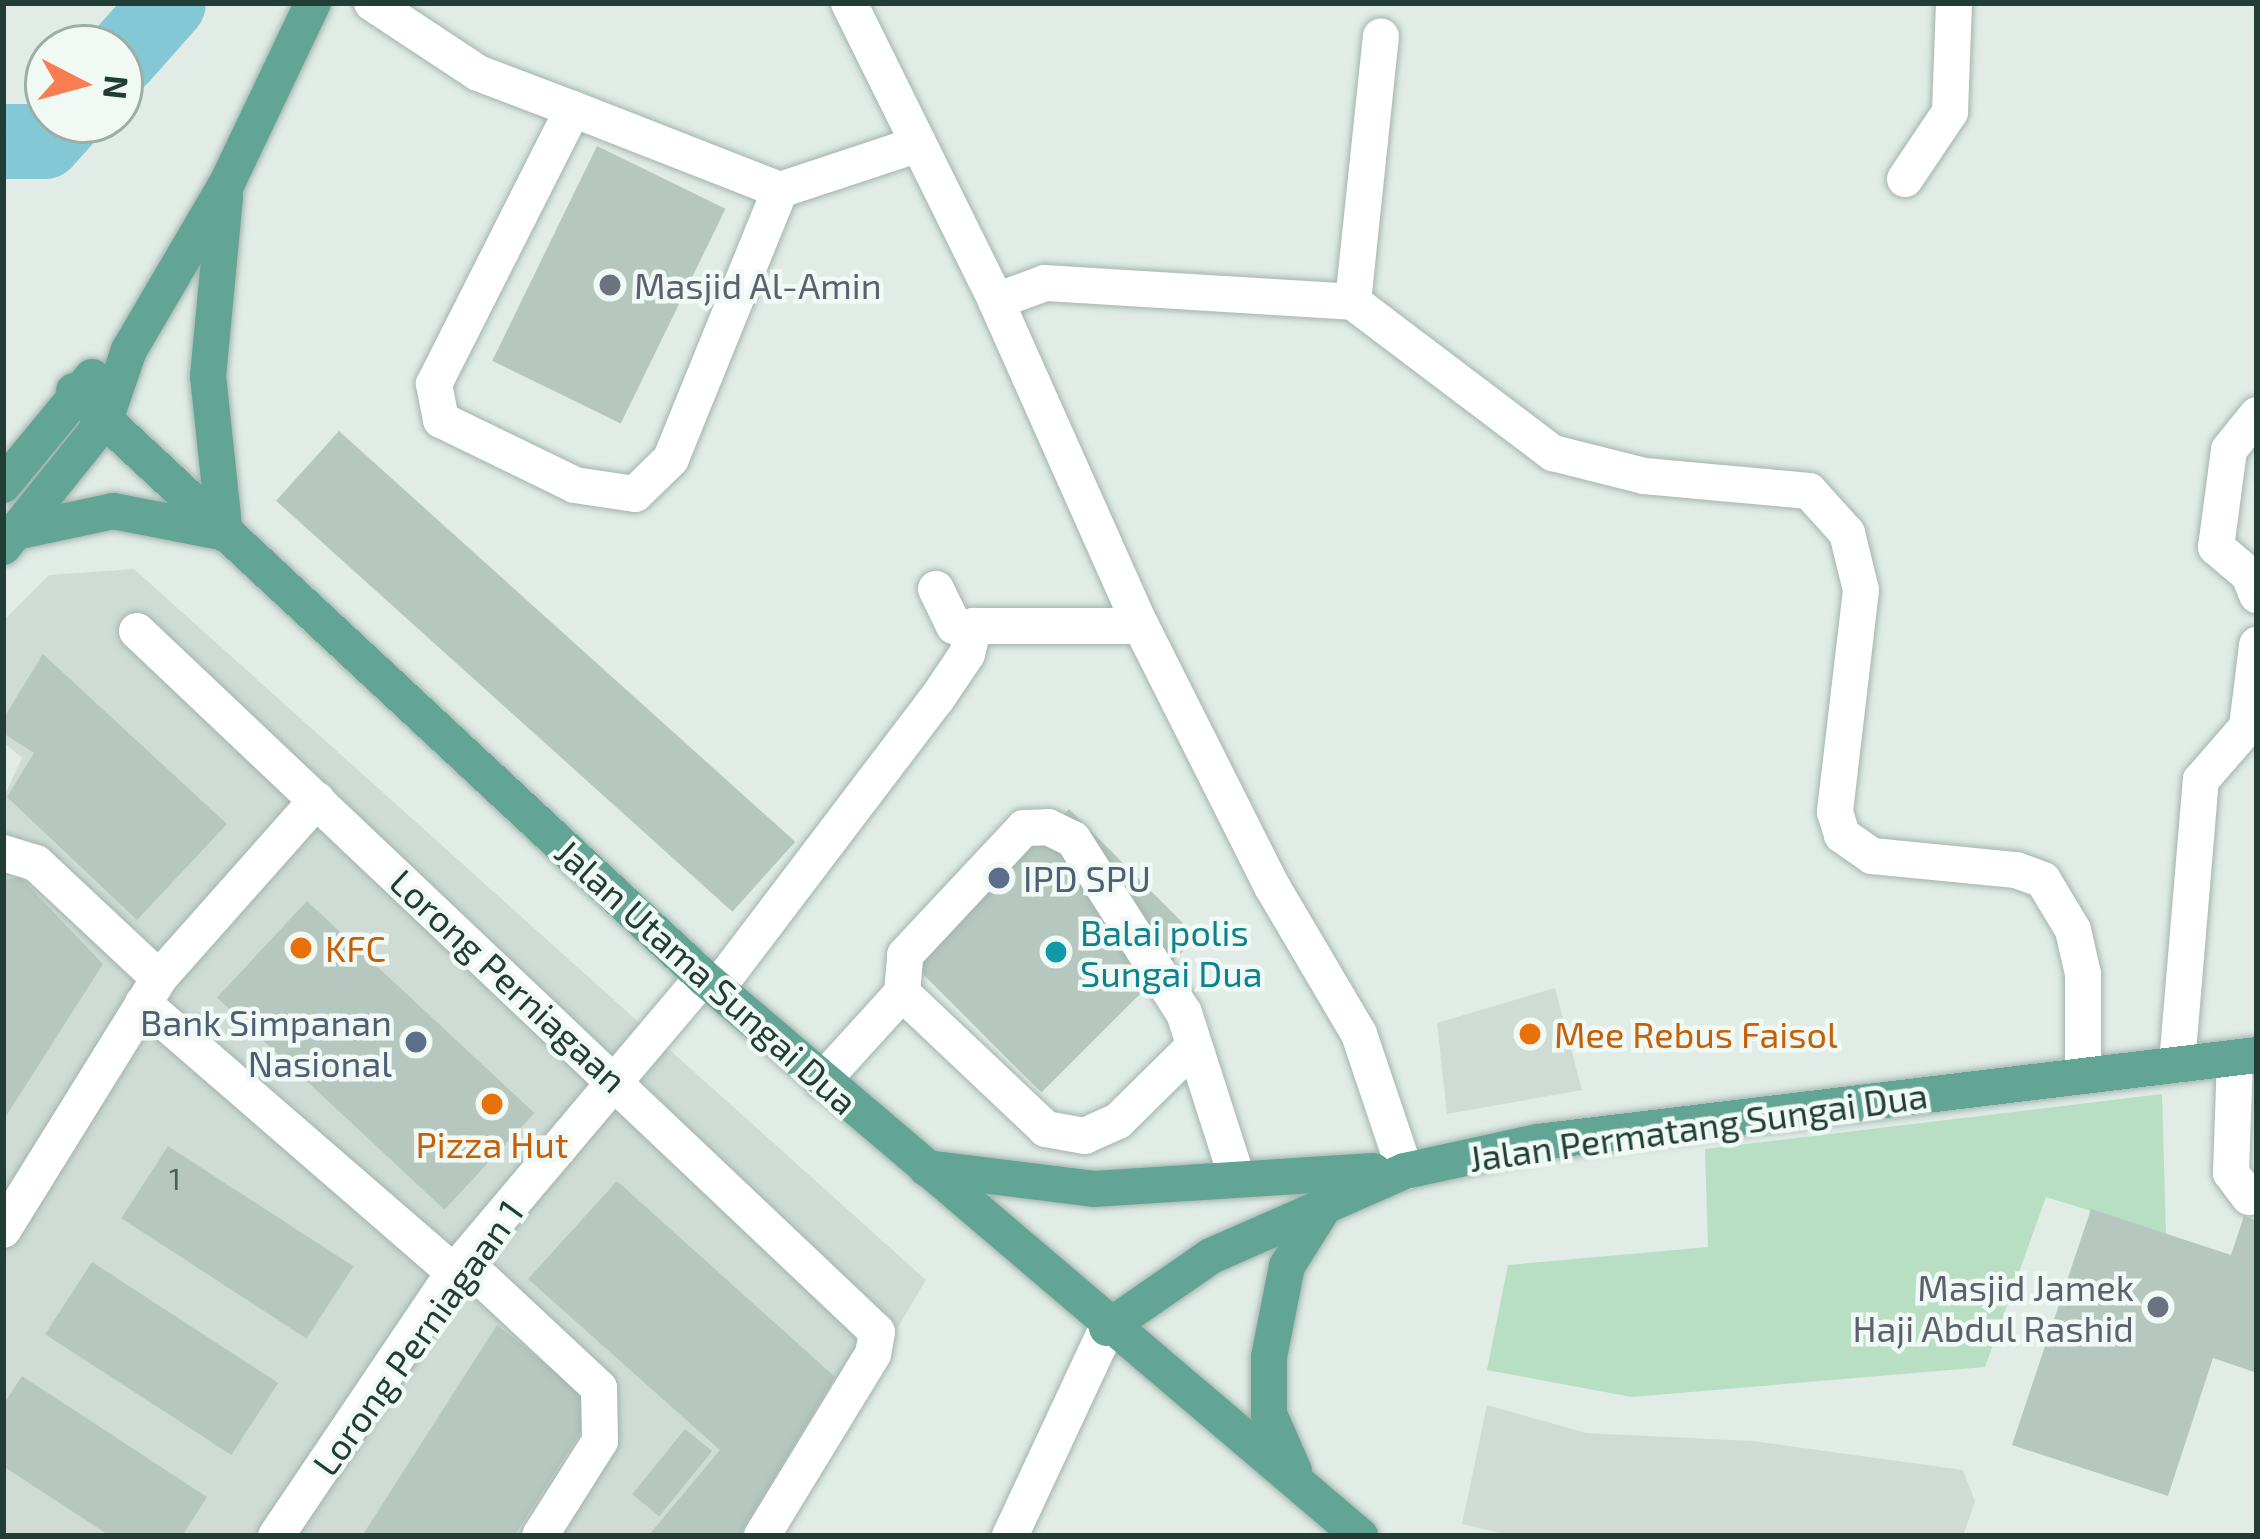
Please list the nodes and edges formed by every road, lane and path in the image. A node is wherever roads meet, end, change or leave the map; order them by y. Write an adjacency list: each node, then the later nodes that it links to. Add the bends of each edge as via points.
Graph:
1 (313, 3): 9 (main road)
2 (372, 3): 6 (street, via 478,73)
3 (849, 3): 7 (street)
4 (1954, 3): 8 (street, via 1950,112)
5 (1381, 36): 12 (street)
6 (573, 109): 10 (street); 10 (street, via 434,384 441,420 575,485 635,494 670,459)
7 (919, 144): 10 (street); 11 (street)
8 (1905, 179)
9 (226, 183): 13 (main road); 18 (main road, via 208,376)
10 (780, 190)
11 (996, 301): 12 (street, via 1045,283); 22 (street)
12 (1353, 302): 34 (street, via 1553,453 1644,476 1809,491 1831,509 1847,533 1861,590 1835,812 1842,835 1872,856 2016,870 2043,880 2073,930 2083,974)
13 (129, 350): 14 (main road); 16 (main road)
14 (74, 391): 16 (main road, Jalan Utama Sungai Dua); 17 (main road)
15 (2257, 415): 21 (street, via 2229,450 2207,546 2249,574)
16 (105, 420): 18 (main road, Jalan Utama Sungai Dua); 19 (main road)
17 (3, 485)
18 (225, 534): 19 (main road, via 113,511); 28 (main road, Jalan Utama Sungai Dua)
19 (10, 540)
20 (936, 589): 24 (street, via 954,626)
21 (2257, 595)
22 (1141, 626): 24 (street); 38 (street, via 1273,888 1360,1034)
23 (136, 631): 26 (street, Lorong Perniagaan)
24 (970, 631): 28 (street, Lorong Perniagaan 1, via 967,654 936,700)
25 (2257, 645): 33 (street, via 2247,727 2201,780)
26 (317, 800): 29 (street); 35 (street, Lorong Perniagaan)
27 (3, 853): 29 (street, via 36,863)
28 (710, 982): 35 (street, Lorong Perniagaan 1); 36 (main road, Jalan Utama Sungai Dua)
29 (151, 991): 42 (street); 43 (street)
30 (902, 993): 31 (street, via 1046,1129 1085,1136 1118,1121); 31 (street, via 905,955 1024,828 1048,827 1073,839 1184,1013); 36 (street)
31 (1193, 1047): 39 (street)
32 (2246, 1056): 33 (main road, Jalan Permatang Sungai Dua); 40 (street, via 2231,1173)
33 (2177, 1064): 34 (main road, Jalan Permatang Sungai Dua)
34 (2084, 1075): 38 (main road, Jalan Permatang Sungai Dua, via 1538,1142)
35 (614, 1078): 43 (street, Lorong Perniagaan 1); 48 (street, Lorong Perniagaan, via 877,1332 873,1354)
36 (822, 1081): 37 (main road, Jalan Utama Sungai Dua)
37 (922, 1167): 39 (main road, via 1094,1189); 44 (main road, Jalan Utama Sungai Dua)
38 (1405, 1171): 39 (main road); 41 (main road, Jalan Permatang Sungai Dua)
39 (1235, 1175)
40 (2249, 1197)
41 (1329, 1199): 44 (main road, Jalan Permatang Sungai Dua, via 1211,1256); 45 (main road, via 1287,1266 1269,1357 1269,1414)
42 (3, 1230)
43 (459, 1267): 46 (street, via 599,1388 600,1442); 47 (street, Lorong Perniagaan 1)
44 (1107, 1328): 45 (main road, Jalan Utama Sungai Dua); 49 (street)
45 (1299, 1480): 50 (main road, Jalan Utama Sungai Dua)
46 (546, 1534)
47 (276, 1536)
48 (762, 1536)
49 (1010, 1536)
50 (1360, 1536)

